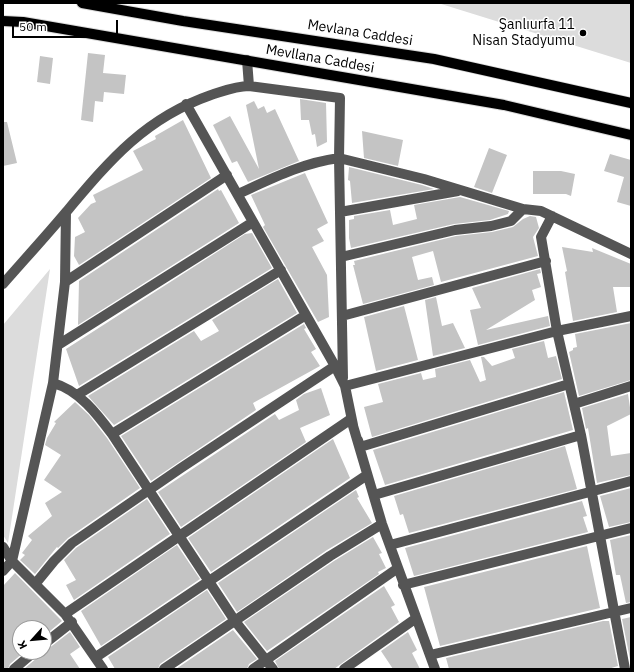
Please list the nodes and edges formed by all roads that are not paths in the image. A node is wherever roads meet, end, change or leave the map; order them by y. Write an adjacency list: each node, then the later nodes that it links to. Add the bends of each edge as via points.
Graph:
1 (82, 3): 5 (main road, Mevlana Caddesi, via 434,59)
2 (3, 21): 3 (main road, Mevllana Caddesi, via 23,22)
3 (247, 60): 4 (street); 7 (main road, Mevllana Caddesi, via 504,105)
4 (249, 86): 6 (street, via 238,86); 8 (street, via 340,98)
5 (631, 103)
6 (186, 104): 9 (street); 13 (street, via 156,121 118,153)
7 (631, 135)
8 (339, 158): 10 (street); 11 (street, via 297,168); 14 (street)
9 (227, 175): 11 (street); 21 (street)
10 (459, 190): 12 (street); 14 (street)
11 (238, 194): 16 (street)
12 (523, 210): 15 (street, via 541,211); 18 (street, via 511,221 456,230)
13 (66, 212): 21 (street); 22 (street)
14 (340, 212): 18 (street)
15 (552, 216): 17 (street); 19 (street, via 541,237)
16 (253, 222): 20 (street); 27 (street)
17 (631, 254)
18 (341, 257): 24 (street)
19 (546, 261): 24 (street); 26 (street)
20 (281, 270): 23 (street); 33 (street)
21 (65, 282): 27 (street)
22 (3, 284)
23 (306, 315): 28 (street); 36 (street)
24 (342, 316): 30 (street)
25 (631, 316): 26 (street)
26 (557, 331): 30 (street); 31 (street)
27 (58, 345): 29 (street)
28 (335, 366): 30 (street); 40 (street)
29 (53, 383): 33 (street, via 65,386); 49 (street)
30 (344, 384): 35 (street)
31 (569, 384): 34 (street); 35 (street, via 360,447)
32 (631, 386): 34 (street)
33 (77, 395): 36 (street, via 98,415)
34 (574, 404): 37 (street)
35 (351, 419): 38 (street); 45 (street)
36 (112, 434): 40 (street)
37 (582, 435): 41 (street); 42 (street)
38 (367, 475): 42 (street); 52 (street)
39 (631, 481): 41 (street)
40 (149, 490): 45 (street); 53 (street, via 72,543)
41 (592, 490): 46 (street); 47 (street)
42 (374, 495): 43 (street)
43 (382, 524): 47 (street); 59 (street)
44 (631, 528): 46 (street)
45 (179, 536): 52 (street); 57 (street)
46 (600, 536): 54 (street); 56 (street)
47 (390, 545): 50 (street)
48 (3, 548): 49 (street)
49 (12, 561): 51 (street); 53 (street)
50 (398, 568): 54 (street); 64 (street)
51 (3, 571)
52 (209, 581): 59 (street); 62 (street)
53 (36, 583): 57 (street)
54 (403, 585): 58 (street)
55 (631, 608): 56 (street)
56 (614, 612): 61 (street); 72 (street)
57 (68, 618): 60 (street); 62 (street)
58 (415, 619): 61 (street); 70 (street)
59 (235, 621): 64 (street); 67 (street)
60 (52, 635)
61 (430, 655): 71 (street)
62 (96, 657): 66 (street)
63 (25, 660): 65 (street)
64 (266, 660): 68 (street); 69 (street)
65 (14, 669)
66 (103, 669)
67 (164, 669)
68 (253, 669)
69 (273, 669)
70 (344, 669)
71 (435, 669)
72 (626, 669)

